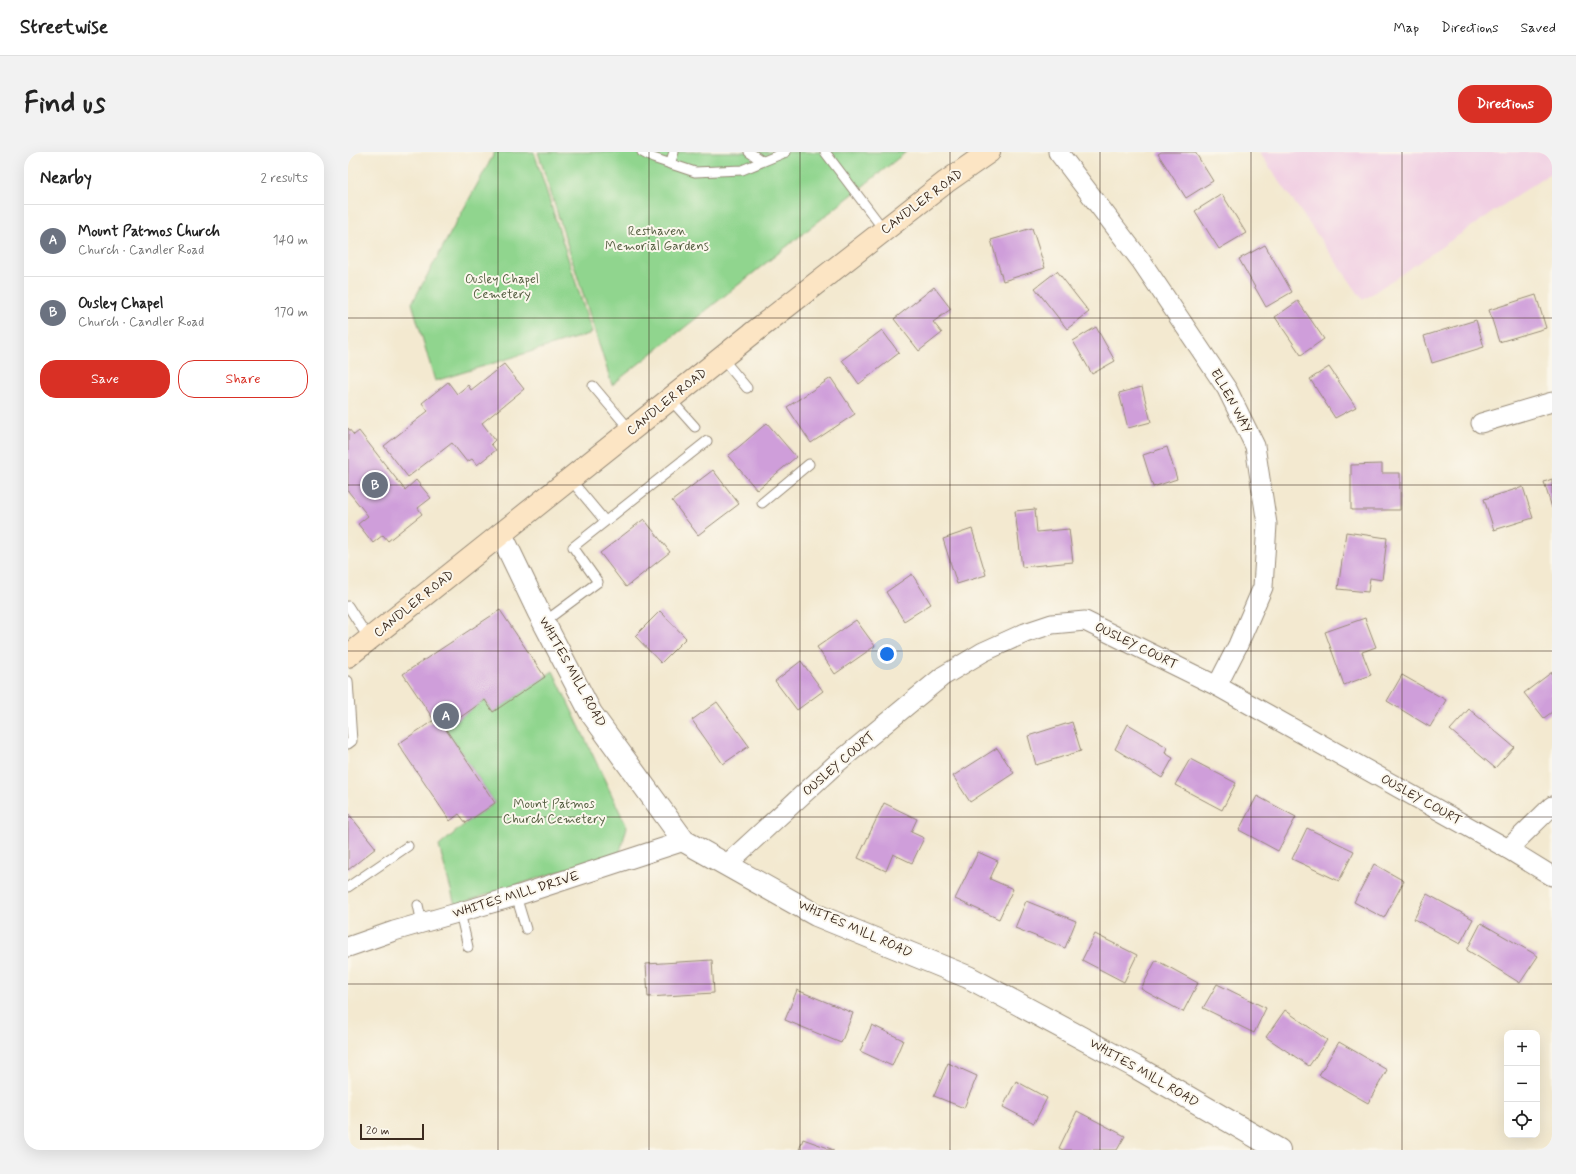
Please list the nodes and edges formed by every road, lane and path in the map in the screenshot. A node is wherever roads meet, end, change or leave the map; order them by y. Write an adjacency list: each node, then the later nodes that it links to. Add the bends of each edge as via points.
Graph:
1 (642, 152): 9 (lane)
2 (674, 152): 9 (lane)
3 (749, 152): 8 (lane)
4 (786, 152): 8 (lane)
5 (825, 152): 10 (lane)
6 (989, 152): 10 (main road, CANDLER ROAD)
7 (1058, 152): 30 (street, ELLEN WAY, via 1141,261 1227,389 1255,446 1267,524 1263,587)
8 (762, 162): 9 (lane, via 742,170 695,172)
9 (670, 164)
10 (884, 230): 11 (main road, CANDLER ROAD)
11 (722, 358): 13 (lane); 14 (main road, CANDLER ROAD)
12 (593, 386): 18 (lane)
13 (747, 388)
14 (670, 399): 17 (lane); 18 (main road, CANDLER ROAD)
15 (1552, 402): 16 (street)
16 (1481, 423)
17 (695, 427)
18 (631, 431): 21 (main road, CANDLER ROAD)
19 (707, 441): 23 (lane)
20 (809, 464): 22 (lane)
21 (570, 479): 23 (lane); 24 (main road, CANDLER ROAD)
22 (762, 503)
23 (605, 521): 26 (lane, via 573,547 598,582)
24 (501, 534): 26 (street, WHITES MILL ROAD); 27 (main road, CANDLER ROAD)
25 (348, 606): 27 (lane)
26 (544, 622): 33 (street, WHITES MILL ROAD, via 591,713)
27 (369, 639): 28 (main road, CANDLER ROAD)
28 (348, 656)
29 (348, 682): 31 (lane)
30 (1217, 686): 35 (street, OUSLEY COURT); 36 (street, OUSLEY COURT, via 1085,621 1052,624 1025,633 983,652 943,676 836,764)
31 (350, 743)
32 (1552, 806): 35 (street)
33 (684, 841): 36 (street, WHITES MILL ROAD); 39 (street, WHITES MILL DRIVE)
34 (408, 846): 38 (lane)
35 (1508, 849): 37 (street, OUSLEY COURT)
36 (726, 865): 44 (street, WHITES MILL ROAD, via 816,915 968,977 1134,1066)
37 (1552, 876)
38 (348, 887)
39 (516, 896): 40 (street, WHITES MILL DRIVE); 41 (lane)
40 (460, 912): 42 (street, WHITES MILL DRIVE, via 420,914); 43 (lane)
41 (526, 929)
42 (348, 947)
43 (468, 947)
44 (1279, 1150)

